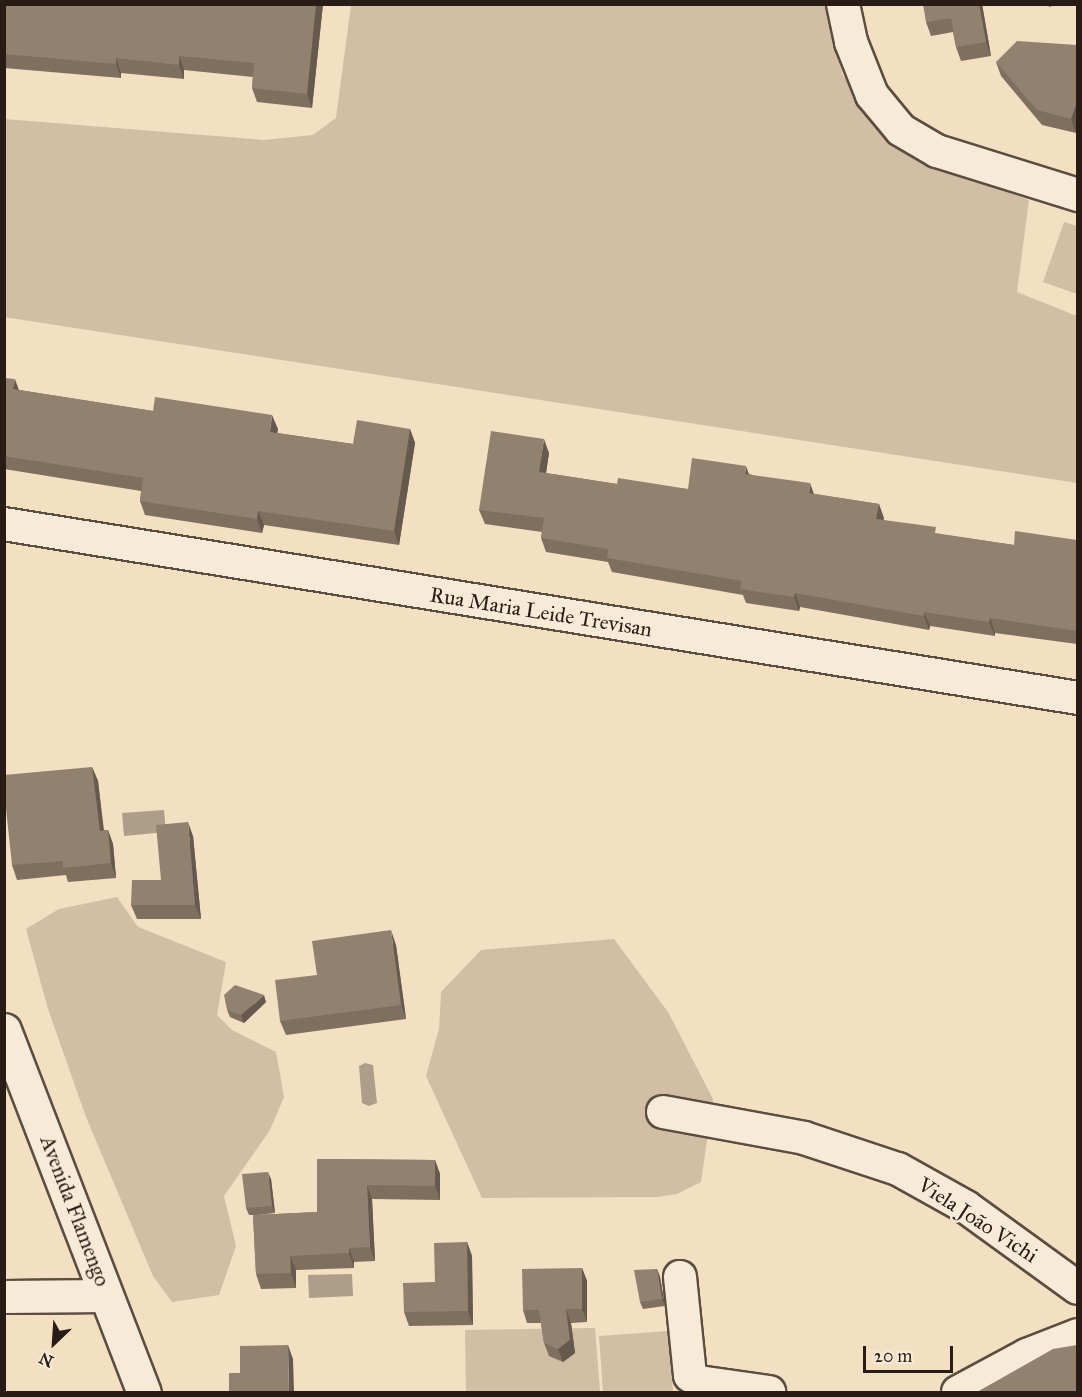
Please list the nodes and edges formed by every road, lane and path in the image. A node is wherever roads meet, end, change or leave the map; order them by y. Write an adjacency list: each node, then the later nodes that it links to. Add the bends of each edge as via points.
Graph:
1 (843, 4): 2 (street, via 851,42 872,95 902,130 938,151)
2 (1077, 195)
3 (4, 524): 4 (street, Rua Maria Leide Trevisan)
4 (1077, 698)
5 (4, 1030): 9 (street, Avenida Flamengo)
6 (663, 1112): 8 (street, Viela João Vichi, via 804,1138 898,1169 966,1207)
7 (680, 1277): 13 (street, via 690,1375 699,1382)
8 (1077, 1288)
9 (107, 1296): 10 (street); 12 (street, Avenida Flamengo)
10 (4, 1297)
11 (1077, 1335): 14 (street, via 1027,1355)
12 (144, 1392)
13 (769, 1392)
14 (958, 1392)

